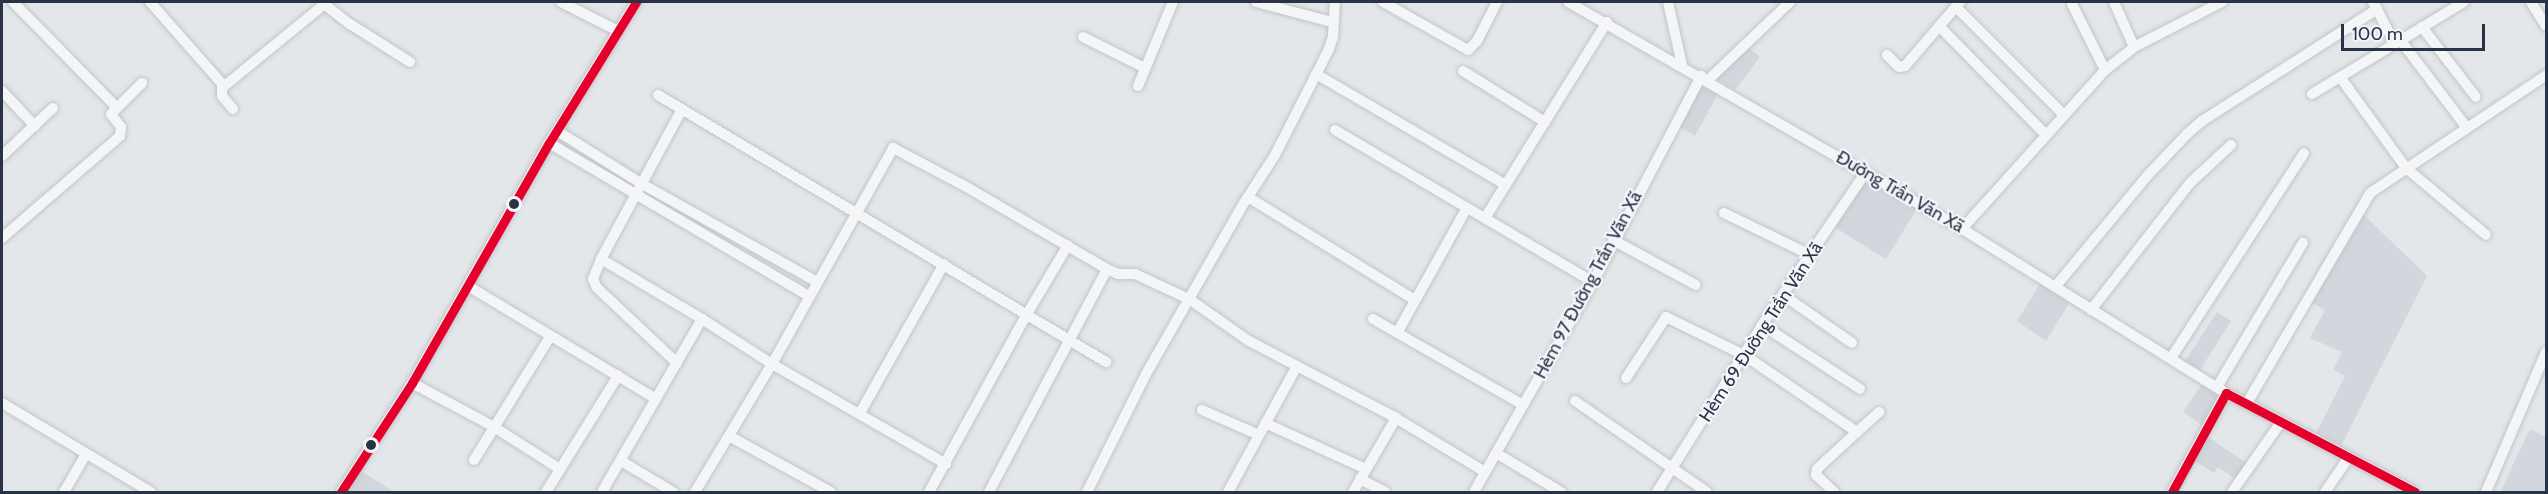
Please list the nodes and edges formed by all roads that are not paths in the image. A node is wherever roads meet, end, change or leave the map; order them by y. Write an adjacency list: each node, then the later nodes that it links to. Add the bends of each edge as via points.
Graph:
1 (13, 2): 48 (street)
2 (150, 2): 41 (street)
3 (561, 2): 26 (street)
4 (636, 2): 26 (street)
5 (1173, 2): 33 (street)
6 (1256, 2): 21 (street)
7 (1335, 2): 21 (street)
8 (1383, 2): 9 (street, via 1468,50 1477,41)
9 (1497, 2)
10 (1568, 2): 22 (street, Đường Trần Văn Xã)
11 (1668, 2): 32 (street)
12 (1789, 2): 39 (street, Hẻm 97 Đường Trần Văn Xã)
13 (2114, 2): 29 (street)
14 (2222, 2): 29 (street)
15 (2464, 2): 25 (street)
16 (2531, 2): 23 (street)
17 (326, 3): 31 (street, via 350,24); 41 (street)
18 (1958, 4): 24 (street); 51 (street)
19 (2072, 4): 34 (street)
20 (2375, 5): 28 (street); 86 (street, via 2195,127 2172,147)
21 (1332, 22): 36 (street, via 1333,37)
22 (1607, 22): 32 (street, Đường Trần Văn Xã); 52 (street)
23 (2546, 25)
24 (1939, 26): 30 (street, via 1902,68); 57 (street)
25 (2422, 27): 28 (street); 46 (street)
26 (618, 32): 56 (street)
27 (1083, 37): 33 (street)
28 (2398, 42): 38 (street); 54 (street)
29 (2134, 47): 34 (street)
30 (1887, 55)
31 (410, 62)
32 (1682, 65): 39 (street, Đường Trần Văn Xã)
33 (1145, 68): 42 (street)
34 (2104, 70): 51 (street)
35 (1463, 71): 52 (street)
36 (1316, 74): 65 (street); 67 (street, via 1275,155)
37 (2547, 75): 54 (street)
38 (2340, 76): 44 (street); 62 (street)
39 (1705, 78): 63 (street, Đường Trần Văn Xã); 75 (street, Hẻm 97 Đường Trần Văn Xã)
40 (142, 83): 48 (street)
41 (224, 86): 49 (street, via 220,91)
42 (1138, 86)
43 (2, 91): 53 (street)
44 (2312, 94)
45 (658, 95): 50 (street)
46 (2476, 97)
47 (53, 108): 53 (street)
48 (117, 108): 74 (street, via 111,116 121,127 120,136)
49 (233, 109)
50 (682, 109): 64 (street); 69 (street)
51 (2064, 115): 57 (street)
52 (1545, 122): 65 (street)
53 (35, 126): 61 (street)
54 (2467, 128): 62 (street)
55 (1335, 130): 68 (street)
56 (557, 131): 58 (street); 64 (street)
57 (2046, 135): 72 (street)
58 (549, 143): 66 (street); 85 (street)
59 (2231, 145): 91 (street, via 2190,183)
60 (2304, 153): 102 (street)
61 (2, 156)
62 (2406, 168): 73 (street); 115 (street, via 2361,204)
63 (1866, 172): 72 (street, Đường Trần Văn Xã); 78 (street, Hẻm 69 Đường Trần Văn Xã)
64 (642, 184): 66 (street); 82 (street)
65 (1506, 185): 71 (street)
66 (635, 195): 79 (street); 88 (street)
67 (1248, 197): 89 (street); 90 (street)
68 (1467, 208): 71 (street); 90 (street)
69 (856, 212): 77 (street, via 893,148); 80 (street); 82 (street)
70 (1724, 213): 78 (street)
71 (1485, 218): 83 (street)
72 (1962, 229): 86 (street, Đường Trần Văn Xã)
73 (2486, 235)
74 (2, 238)
75 (1613, 240): 83 (street, Hẻm 97 Đường Trần Văn Xã); 84 (street)
76 (2303, 243): 112 (street)
77 (1068, 245): 81 (street); 92 (street)
78 (1810, 255): 87 (street, Hẻm 69 Đường Trần Văn Xã)
79 (601, 259): 93 (street); 104 (street, via 593,279 597,288)
80 (944, 264): 92 (street); 120 (street)
81 (1107, 269): 89 (street, via 1118,274 1136,274); 98 (street)
82 (817, 282): 88 (street)
83 (1593, 282): 117 (street, Hẻm 97 Đường Trần Văn Xã)
84 (1696, 285)
85 (468, 286): 97 (street); 110 (street)
86 (2055, 287): 91 (street, Đường Trần Văn Xã)
87 (1783, 295): 95 (street, Hẻm 69 Đường Trần Văn Xã); 99 (street)
88 (809, 296): 105 (street)
89 (1189, 299): 106 (street, via 1249,341); 149 (street, via 1113,436)
90 (1415, 300): 96 (street)
91 (2091, 310): 102 (street, Đường Trần Văn Xã)
92 (1027, 314): 98 (street); 133 (street)
93 (702, 319): 104 (street); 105 (street)
94 (1373, 319): 96 (street)
95 (1762, 325): 101 (street, Hẻm 69 Đường Trần Văn Xã); 111 (street)
96 (1397, 333): 117 (street)
97 (550, 337): 107 (street); 124 (street)
98 (1070, 339): 103 (street); 148 (street)
99 (1852, 343)
100 (2547, 352): 108 (street)
101 (1744, 355): 109 (street, via 1665,317); 125 (street); 135 (street, Hẻm 69 Đường Trần Văn Xã)
102 (2171, 358): 112 (street, Đường Trần Văn Xã)
103 (1106, 362)
104 (677, 363): 113 (street)
105 (772, 364): 120 (street); 127 (street)
106 (1297, 366): 121 (street); 123 (street)
107 (618, 376): 113 (street); 134 (street)
108 (2541, 376): 162 (street)
109 (1626, 378)
110 (412, 383): 124 (street); 141 (street)
111 (1860, 389)
112 (2222, 390): 115 (street, Đường Trần Văn Xã); 158 (street)
113 (656, 399): 132 (street)
114 (1575, 401): 135 (street)
115 (2247, 403): 122 (street, Đường Trần Văn Xã)
116 (2, 404): 129 (street)
117 (1523, 405): 128 (street, Hẻm 97 Đường Trần Văn Xã)
118 (1202, 410): 126 (street)
119 (1878, 412): 125 (street)
120 (860, 413): 133 (street)
121 (1396, 418): 136 (street); 137 (street)
122 (2281, 422): 130 (street, Đường Trần Văn Xã); 159 (street)
123 (1265, 423): 126 (street); 137 (street)
124 (494, 427): 131 (street); 134 (street)
125 (1857, 432): 157 (street, via 1816,469 1816,475)
126 (1258, 435): 150 (street)
127 (729, 436): 145 (street); 146 (street)
128 (1496, 453): 136 (street, Hẻm 97 Đường Trần Văn Xã); 138 (street)
129 (86, 454): 139 (street); 140 (street)
130 (2349, 457): 160 (street); 161 (street, Đường Trần Văn Xã)
131 (474, 460)
132 (621, 461): 143 (street); 144 (street)
133 (946, 464): 147 (street)
134 (560, 468): 142 (street)
135 (1673, 468): 155 (street, Hẻm 69 Đường Trần Văn Xã); 156 (street)
136 (1485, 472): 153 (street, Hẻm 97 Đường Trần Văn Xã)
137 (1363, 474): 151 (street); 152 (street)
138 (1542, 488): 154 (street)
139 (64, 492)
140 (151, 492)
141 (341, 492)
142 (546, 492)
143 (602, 492)
144 (673, 492)
145 (695, 492)
146 (831, 492)
147 (930, 492)
148 (989, 492)
149 (1087, 492)
150 (1228, 492)
151 (1353, 492)
152 (1385, 492)
153 (1474, 492)
154 (1561, 492)
155 (1657, 492)
156 (1707, 492)
157 (1834, 492)
158 (2172, 492)
159 (2232, 492)
160 (2325, 492)
161 (2415, 492)
162 (2486, 492)

